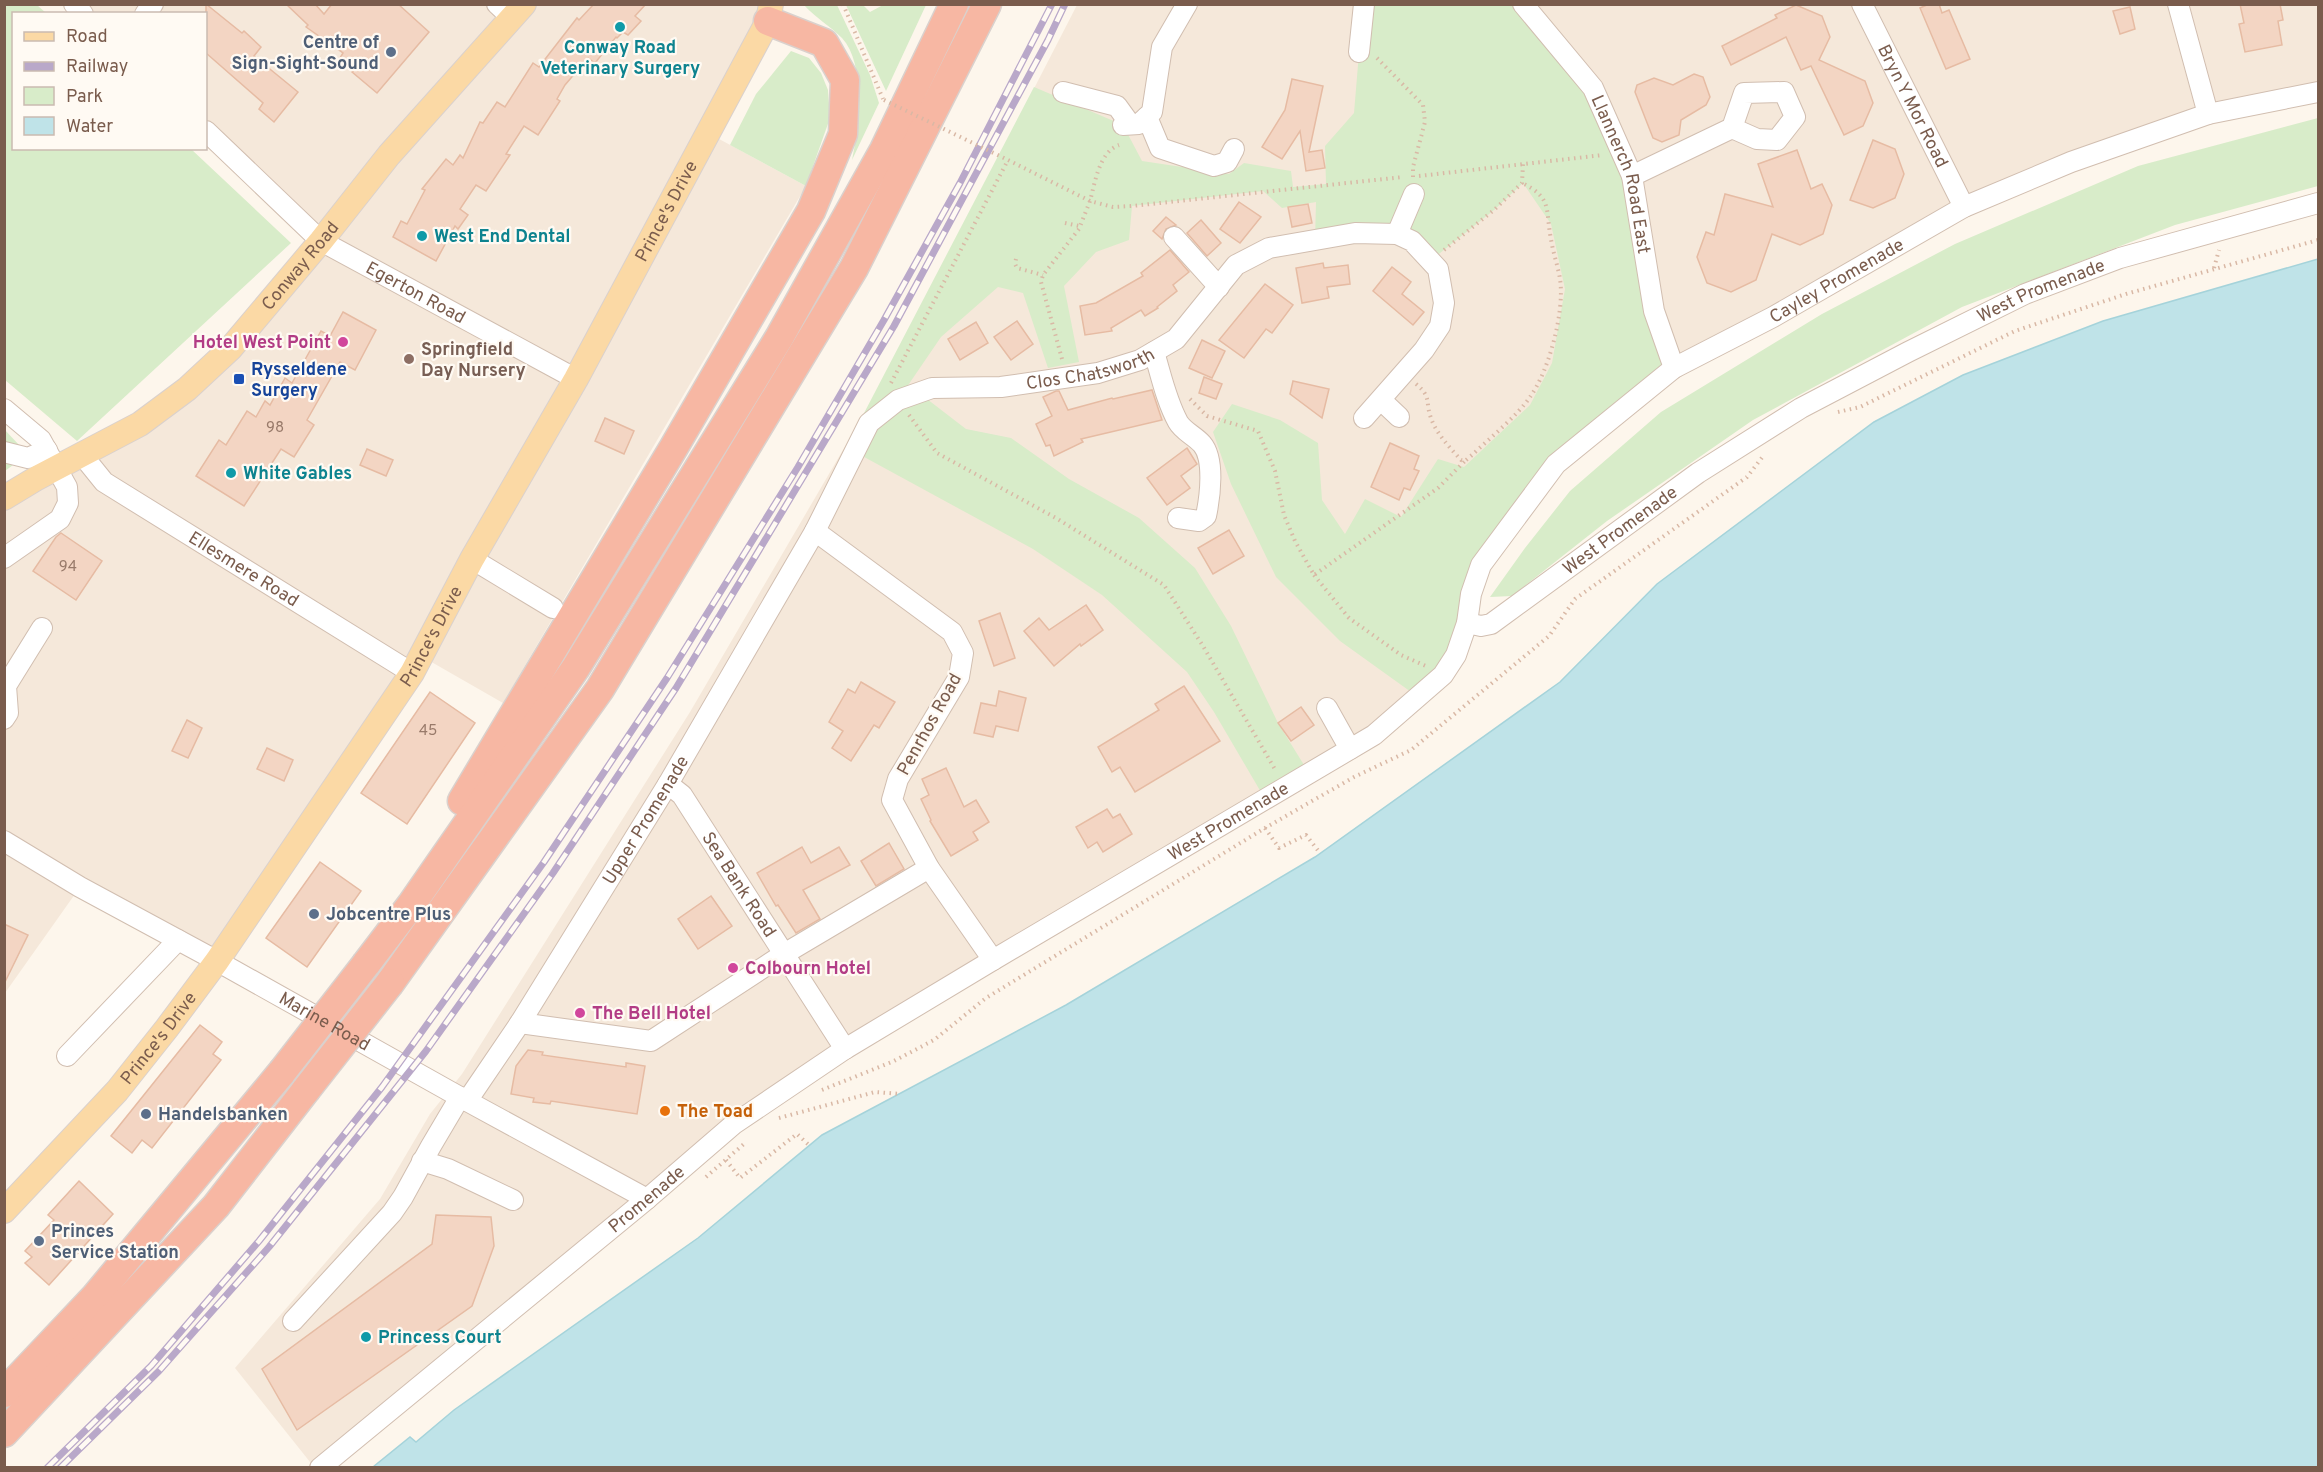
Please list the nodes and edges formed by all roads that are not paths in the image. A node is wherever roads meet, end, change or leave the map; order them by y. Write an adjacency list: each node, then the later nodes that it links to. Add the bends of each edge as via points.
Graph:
1 (954, 4): 53 (highway, via 884,150 779,338 574,669)
2 (987, 4): 26 (highway)
3 (1002, 4): 26 (highway)
4 (1187, 4): 15 (street, via 1162,47 1152,112)
5 (1364, 4): 11 (street)
6 (1523, 4): 19 (street, Llannerch Road East, via 1593,88)
7 (1862, 4): 22 (street, Bryn Y Mor Road)
8 (2178, 4): 14 (street)
9 (511, 9): 25 (main road, Conway Road)
10 (770, 13): 30 (main road, Prince's Drive); 53 (highway, via 824,43 845,80 843,134 811,211 457,810)
11 (1359, 52)
12 (1063, 92): 15 (street, via 1117,106)
13 (2319, 92): 14 (street, Cayley Promenade)
14 (2208, 114): 22 (street, Cayley Promenade, via 2071,162)
15 (1135, 122): 18 (street, via 1160,148 1214,166 1227,162)
16 (1732, 128): 19 (street)
17 (207, 132): 25 (street, Egerton Road)
18 (1234, 149)
19 (1632, 176): 29 (street, Llannerch Road East, via 1654,311)
20 (1414, 185): 23 (street)
21 (2319, 203): 44 (street, West Promenade, via 2120,258 2025,294 1929,341 1801,408 1698,474 1491,624)
22 (1964, 207): 29 (street, Cayley Promenade, via 1773,317)
23 (1397, 234): 27 (street, Clos Chatsworth, via 1355,233 1269,248 1236,265); 31 (street, via 1412,241 1438,269 1444,303 1440,326)
24 (1174, 237): 27 (street)
25 (321, 241): 30 (street, Egerton Road); 36 (main road, Conway Road, via 230,349 187,389 140,424)
26 (854, 268): 68 (highway, bridge, via 600,690 390,983 216,1206)
27 (1219, 287): 28 (street, Clos Chatsworth, via 1176,339)
28 (1154, 352): 39 (street, via 1179,424 1203,445 1208,458 1210,498 1206,516 1199,521); 40 (street, Clos Chatsworth, via 1098,373 1001,387 932,388 892,396 869,423)
29 (1674, 368): 44 (street, Cayley Promenade, via 1556,464 1481,565)
30 (576, 379): 42 (main road, Prince's Drive)
31 (1381, 400): 33 (street); 34 (street)
32 (4, 409): 37 (street, via 41,440)
33 (1399, 417)
34 (1364, 418)
35 (4, 452): 37 (street)
36 (83, 456): 37 (main road, Conway Road); 46 (street, Ellesmere Road, via 104,482)
37 (51, 459): 38 (main road, Conway Road); 41 (street, via 67,488 68,503 60,519)
38 (4, 498)
39 (1178, 518)
40 (815, 531): 50 (street, Upper Promenade); 52 (street, Penrhos Road, via 952,632 963,653 959,677 898,779 892,800)
41 (4, 558)
42 (472, 559): 43 (street); 46 (main road, Prince's Drive)
43 (553, 608)
44 (1467, 623): 49 (street, West Promenade, via 1456,655 1443,675 1374,735)
45 (42, 628): 48 (street, via 6,686 8,713)
46 (412, 673): 57 (main road, Prince's Drive)
47 (1327, 708): 49 (street)
48 (4, 719)
49 (1350, 749): 56 (street, West Promenade)
50 (668, 784): 55 (street, Sea Bank Road, via 682,795); 58 (street, Upper Promenade)
51 (4, 841): 54 (street, Marine Road)
52 (929, 868): 55 (street); 56 (street, Penrhos Road)
53 (411, 905): 67 (highway, bridge, via 282,1072 95,1297)
54 (178, 940): 57 (street, Marine Road); 60 (street)
55 (784, 954): 58 (street, via 651,1041); 59 (street, Sea Bank Road)
56 (993, 960): 59 (street, Promenade)
57 (217, 961): 61 (street, Marine Road); 65 (main road, Prince's Drive, via 117,1091)
58 (520, 1023): 61 (street, Upper Promenade)
59 (845, 1049): 63 (street, Promenade, via 734,1124)
60 (67, 1056)
61 (464, 1099): 62 (street, Upper Promenade); 63 (street, Marine Road)
62 (422, 1161): 64 (street); 66 (street, Upper Promenade, via 392,1213)
63 (647, 1199): 69 (street, Promenade)
64 (513, 1200)
65 (4, 1211)
66 (293, 1321)
67 (4, 1393)
68 (4, 1433)
69 (320, 1467)

